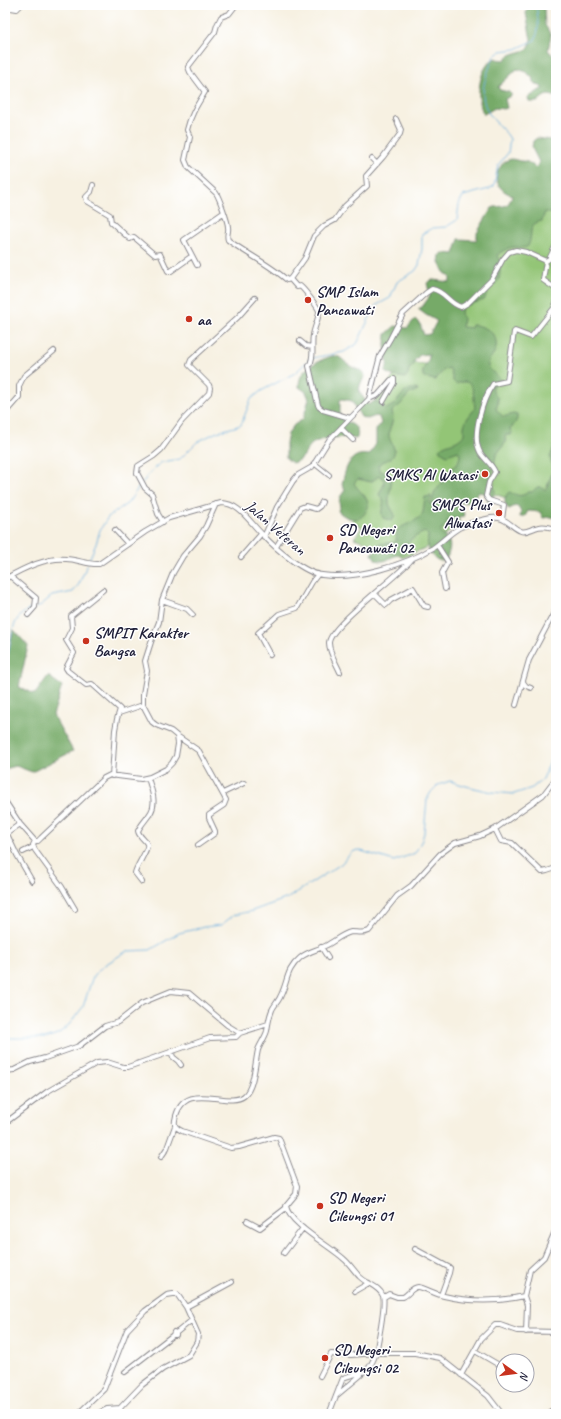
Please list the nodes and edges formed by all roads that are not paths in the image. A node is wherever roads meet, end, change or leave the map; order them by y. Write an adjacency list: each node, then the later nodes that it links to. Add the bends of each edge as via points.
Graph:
1 (21, 5): 3 (street, via 17,9)
2 (236, 5): 8 (street, via 229,14 221,17 215,32 188,67 205,92 186,130 190,137 185,160 188,167 218,196)
3 (5, 7)
4 (396, 119): 6 (street, via 400,134)
5 (372, 159): 6 (street)
6 (377, 164): 13 (street, via 366,176 367,186 344,206 334,221 314,236 305,258)
7 (93, 185): 10 (street, via 92,192 86,197 87,201 110,215 111,222 130,239 134,237 155,255 160,254 168,271)
8 (223, 213): 10 (street, via 185,239); 13 (street, via 228,227 228,240 272,267 287,280)
9 (556, 246): 11 (street)
10 (192, 256): 12 (street)
11 (546, 261): 14 (street, via 543,280); 20 (street, via 526,252 509,252 492,279 461,306 456,306 441,291 432,289 426,293 401,316 394,334 380,356)
12 (197, 265)
13 (290, 279): 18 (street, via 297,287 302,286 318,308)
14 (556, 289)
15 (255, 298): 31 (street, via 191,360 189,365 209,385 209,393 182,421 161,450 138,466 137,473 145,488 152,494)
16 (556, 303): 30 (street, via 531,337 514,332 507,381 493,384 482,406 478,446 495,472 489,482 486,496 489,500 504,505)
17 (300, 341): 18 (street)
18 (312, 347): 23 (street, via 313,361 309,366 319,408)
19 (54, 351): 22 (street, via 24,376 19,386 19,397)
20 (369, 398): 21 (street, via 378,395 394,379); 23 (street)
21 (383, 402)
22 (5, 413)
23 (350, 418): 24 (street)
24 (341, 428): 25 (street); 26 (street, via 329,440)
25 (353, 440)
26 (314, 463): 27 (street); 34 (street, via 293,481)
27 (329, 474)
28 (322, 502): 37 (street, via 316,509 305,506 300,508)
29 (216, 504): 31 (street); 34 (street, Jalan Veteran, via 225,503 236,508); 46 (street, via 200,536 183,556)
30 (502, 519): 32 (street, via 521,531 539,527); 36 (street, Jalan Veteran, via 492,518 466,525)
31 (163, 522): 35 (street)
32 (556, 529)
33 (115, 530): 35 (street)
34 (263, 535): 37 (street, Jalan Veteran); 39 (street)
35 (128, 544): 41 (street, via 100,564 64,558 39,563)
36 (437, 545): 38 (street, Jalan Veteran); 43 (street, via 448,562 442,575)
37 (276, 547): 40 (street, Jalan Veteran, via 304,568)
38 (415, 556): 40 (street, Jalan Veteran, via 372,571 344,575); 45 (street)
39 (241, 557)
40 (318, 574): 51 (street, via 297,608 279,614 258,633)
41 (10, 576): 42 (street); 49 (street, via 36,598 35,607)
42 (5, 579)
43 (445, 588)
44 (103, 590): 57 (street, via 71,616 72,628 66,640 74,653 66,668 86,685 92,684 120,709)
45 (375, 594): 47 (street, via 386,605 413,588 424,606); 52 (street, via 346,619 330,639 329,645)
46 (162, 600): 50 (street, via 187,609); 55 (street, via 159,622 145,661 147,671)
47 (428, 607)
48 (556, 609): 53 (street, via 529,660)
49 (28, 615)
50 (193, 615)
51 (270, 655)
52 (340, 672)
53 (522, 682): 54 (street); 56 (street)
54 (531, 688)
55 (143, 705): 57 (street); 58 (street, via 152,722)
56 (516, 706)
57 (119, 713): 59 (street, via 114,735)
58 (177, 736): 60 (street, via 175,760 166,769); 63 (street, via 199,751)
59 (112, 776): 60 (street); 68 (street, via 101,780 38,841)
60 (148, 778): 74 (street, via 153,806 138,831 148,848 135,873)
61 (556, 778): 66 (street, via 542,795)
62 (244, 783): 63 (street)
63 (223, 793): 69 (street, via 226,802 208,818 216,831)
64 (5, 801): 65 (street)
65 (20, 824): 67 (street); 68 (street)
66 (495, 829): 72 (street, via 500,841 512,843 542,872); 76 (street, via 455,843 440,854 411,886 397,896 369,931 347,934)
67 (6, 833): 73 (street)
68 (34, 841): 70 (street)
69 (198, 845)
70 (33, 847): 71 (street); 75 (street)
71 (23, 852)
72 (556, 868)
73 (32, 881)
74 (142, 882)
75 (75, 909)
76 (321, 947): 77 (street); 78 (street, via 303,956 290,970)
77 (328, 958)
78 (268, 1024): 79 (street); 84 (street, via 258,1052 250,1088 246,1094 236,1099 191,1099 181,1105 175,1117)
79 (240, 1033): 80 (street, via 236,1037 210,1038); 82 (street, via 189,993 171,991 142,1003 118,1022 105,1026 79,1046 14,1070)
80 (171, 1051): 81 (street); 83 (street, via 128,1067 107,1062 97,1063 48,1091)
81 (181, 1065)
82 (5, 1069)
83 (5, 1123)
84 (175, 1126): 85 (street); 86 (street, via 182,1131 231,1148 279,1138 298,1189)
85 (161, 1157)
86 (286, 1208): 87 (street, via 261,1227); 88 (street)
87 (248, 1221)
88 (303, 1228): 91 (street); 93 (street, via 335,1252)
89 (556, 1229): 96 (street, via 544,1257 530,1270)
90 (415, 1249): 95 (street, via 450,1268)
91 (284, 1253)
92 (232, 1282): 98 (street)
93 (369, 1283): 94 (street); 97 (street)
94 (355, 1291)
95 (441, 1295): 96 (street, via 491,1300); 97 (street, via 418,1287 403,1297 390,1294)
96 (524, 1296): 100 (street, via 527,1305)
97 (384, 1297): 103 (street)
98 (186, 1307): 99 (street); 111 (street, via 177,1294 173,1294 167,1295 145,1311 127,1330 102,1391)
99 (192, 1320): 105 (street); 110 (street, via 198,1334 190,1355 146,1381)
100 (526, 1332): 101 (street); 102 (street, via 495,1325 483,1337)
101 (556, 1332)
102 (475, 1351): 104 (street); 107 (street)
103 (376, 1353): 106 (street, via 370,1367); 107 (street, via 434,1356); 108 (street, via 351,1356 331,1354)
104 (495, 1363)
105 (125, 1372)
106 (363, 1373): 109 (street); 109 (street, via 343,1378)
107 (461, 1375): 115 (street, via 488,1396)
108 (320, 1376)
109 (336, 1397): 114 (street)
110 (120, 1408): 112 (street, via 107,1409); 113 (street)
111 (78, 1414)
112 (97, 1414)
113 (122, 1414)
114 (329, 1414)
115 (502, 1414)

